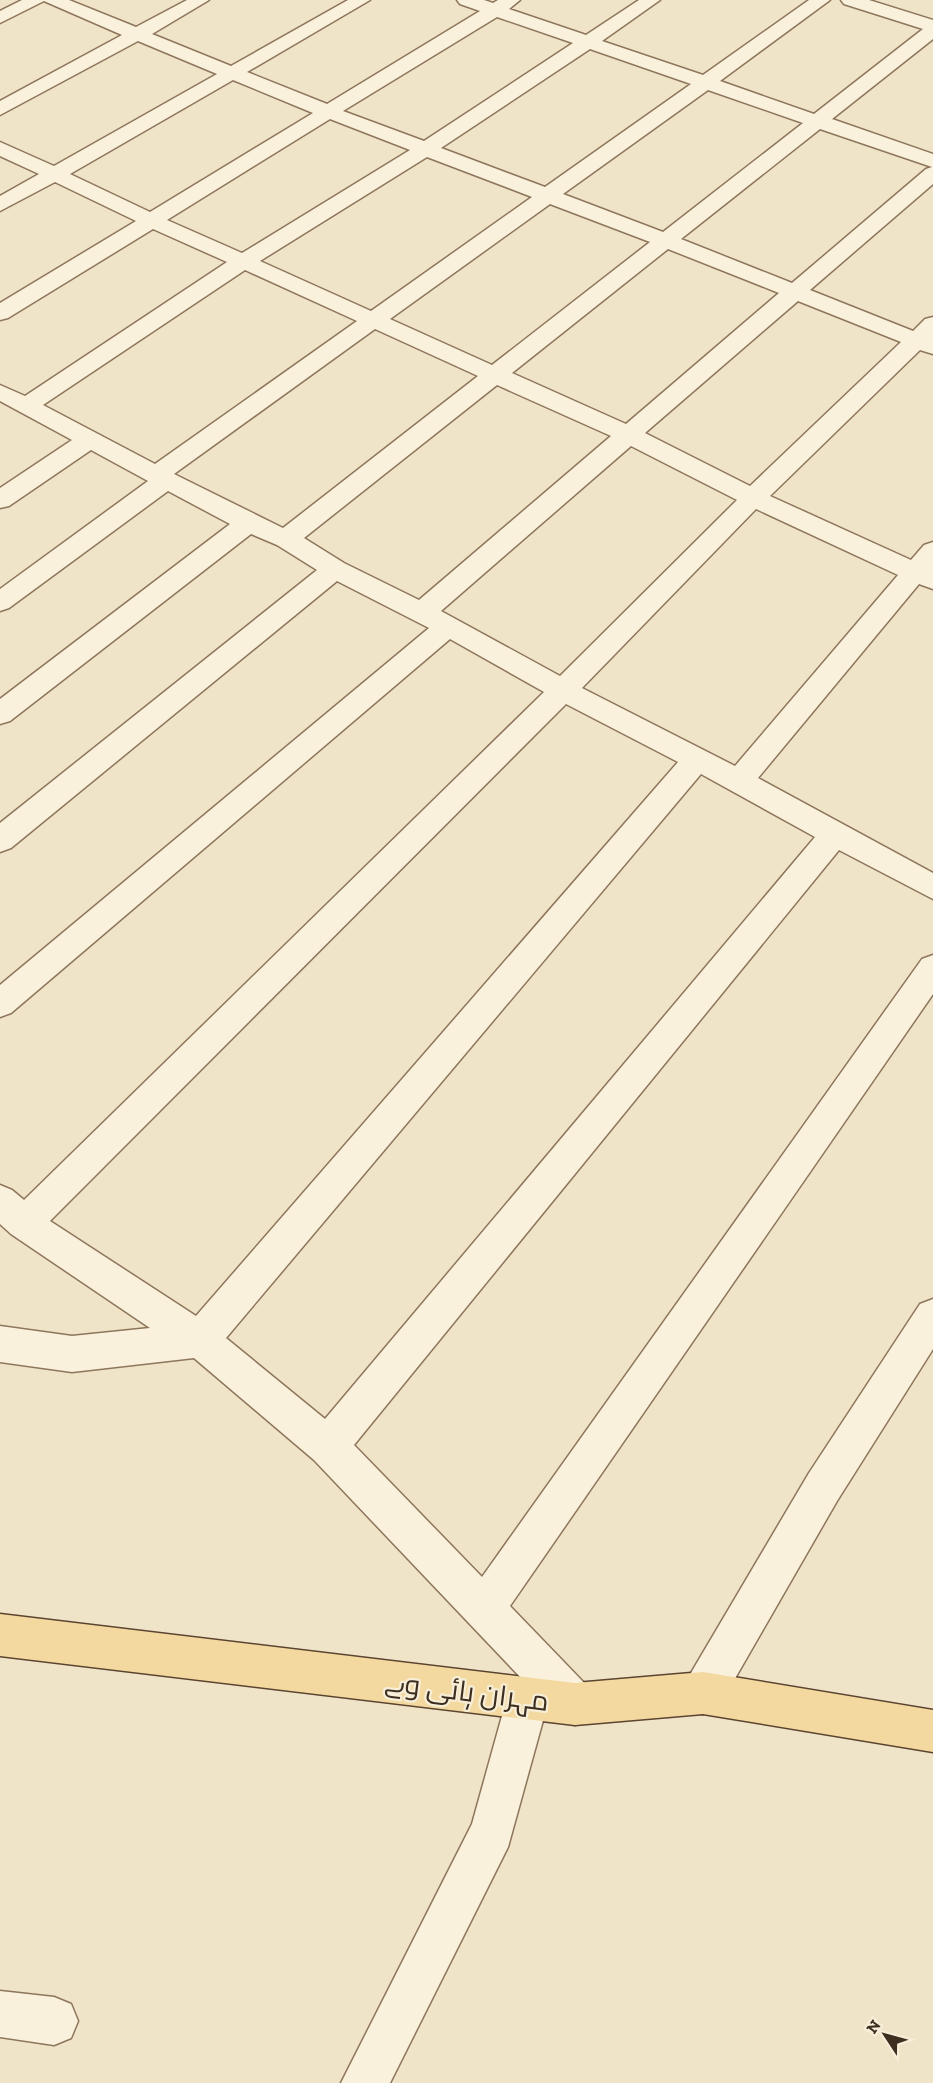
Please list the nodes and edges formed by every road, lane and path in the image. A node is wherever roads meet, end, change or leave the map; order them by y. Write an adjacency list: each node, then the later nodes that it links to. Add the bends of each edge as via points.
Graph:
1 (36, 0): 10 (street)
2 (52, 0): 12 (street)
3 (200, 0): 12 (street)
4 (361, 0): 14 (street)
5 (466, 0): 9 (street)
6 (651, 0): 13 (street)
7 (821, 0): 15 (street)
8 (850, 0): 11 (street)
9 (503, 5): 13 (street); 17 (street)
10 (0, 18)
11 (933, 28): 18 (street)
12 (135, 33): 14 (street); 16 (street)
13 (588, 41): 15 (street); 20 (street)
14 (232, 72): 17 (street); 23 (street)
15 (707, 83): 18 (street); 24 (street)
16 (0, 109)
17 (328, 112): 20 (street); 26 (street)
18 (818, 120): 21 (street); 27 (street)
19 (0, 148): 23 (street)
20 (426, 149): 24 (street); 28 (street)
21 (933, 161)
22 (933, 173): 29 (street)
23 (57, 174): 25 (street); 26 (street)
24 (548, 196): 27 (street); 31 (street)
25 (0, 206)
26 (153, 221): 28 (street); 30 (street)
27 (667, 241): 29 (street); 33 (street)
28 (244, 261): 31 (street); 34 (street)
29 (794, 292): 32 (street); 35 (street)
30 (0, 314)
31 (373, 321): 33 (street); 37 (street)
32 (928, 337): 38 (street)
33 (497, 376): 35 (street); 41 (street)
34 (10, 401): 36 (street)
35 (627, 434): 38 (street); 45 (street)
36 (90, 439): 37 (street); 39 (street)
37 (161, 477): 40 (street); 44 (street)
38 (753, 498): 42 (street); 47 (street)
39 (0, 500)
40 (248, 523): 41 (street); 48 (street)
41 (286, 539): 43 (street)
42 (927, 567): 50 (street)
43 (334, 569): 45 (street); 52 (street)
44 (0, 602)
45 (422, 612): 46 (street)
46 (448, 626): 47 (street); 55 (street)
47 (563, 690): 49 (street); 56 (street)
48 (0, 714)
49 (696, 760): 50 (street); 58 (street)
50 (739, 781): 51 (street)
51 (835, 834): 53 (street); 60 (street)
52 (0, 840)
53 (933, 887)
54 (933, 968): 61 (street)
55 (0, 1004)
56 (12, 1212): 58 (street)
57 (933, 1316): 63 (street, via 823,1487)
58 (200, 1340): 59 (street, via 72,1354); 60 (street)
59 (0, 1344)
60 (328, 1446): 61 (street)
61 (485, 1607): 65 (street)
62 (0, 1635): 64 (main road, مہران ہائی وے)
63 (703, 1693): 65 (main road, مہران ہائی وے); 66 (main road, مہران ہائی وے)
64 (528, 1698): 65 (main road, مہران ہائی وے); 69 (street, via 492,1831)
65 (575, 1704)
66 (933, 1731)
67 (0, 2013): 68 (street)
68 (54, 2021)
69 (365, 2083)

